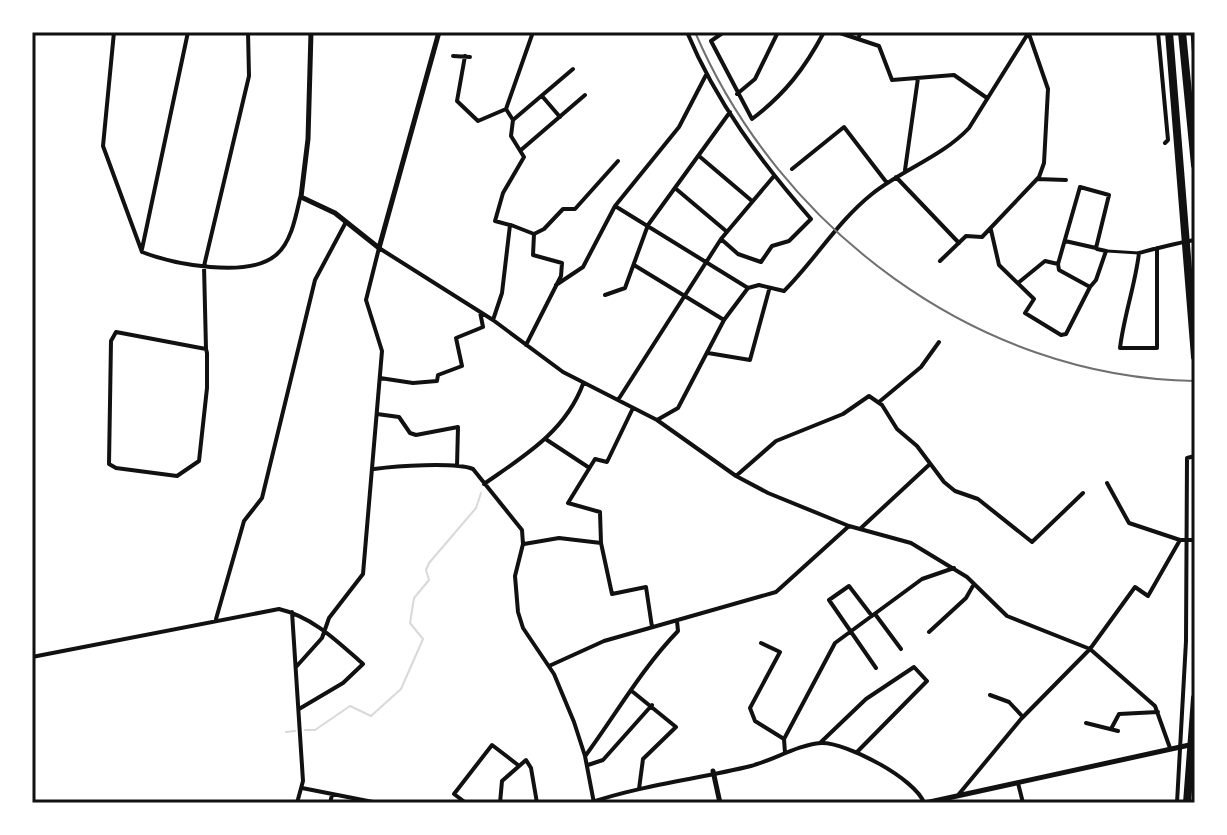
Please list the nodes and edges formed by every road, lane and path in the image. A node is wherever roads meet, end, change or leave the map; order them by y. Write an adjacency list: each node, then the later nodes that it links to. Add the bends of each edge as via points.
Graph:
1 (114, 32): 62 (street, via 103,146)
2 (188, 32): 62 (street)
3 (248, 32): 68 (street, via 249,76)
4 (311, 32): 45 (street)
5 (439, 32): 58 (street)
6 (533, 32): 28 (street)
7 (687, 32): 22 (street)
8 (724, 32): 24 (street, via 711,41)
9 (778, 32): 24 (street, via 755,79)
10 (824, 32): 24 (street, via 784,93 752,119)
11 (837, 32): 18 (street)
12 (861, 32): 18 (street)
13 (1158, 32): 32 (street)
14 (1169, 32): 83 (highway)
15 (1182, 32): 36 (highway)
16 (1193, 32): 20 (street)
17 (1029, 33): 27 (street); 41 (street, via 1048,89 1044,163)
18 (858, 39): 23 (street, via 879,46 892,80)
19 (453, 56): 28 (street, via 468,57 457,101 478,121)
20 (1195, 59)
21 (573, 69): 26 (street)
22 (706, 75): 29 (street); 47 (street, via 679,127)
23 (918, 78): 27 (street, via 954,75); 38 (street)
24 (737, 94)
25 (585, 95): 30 (street)
26 (542, 96): 30 (street); 31 (street)
27 (987, 98): 38 (street, via 957,140)
28 (506, 109): 31 (street)
29 (730, 112): 34 (street); 39 (street)
30 (560, 117): 33 (street)
31 (513, 120): 33 (street, via 511,136)
32 (1165, 143)
33 (521, 150): 49 (street, via 524,157 503,193 495,221)
34 (699, 156): 44 (street); 46 (street)
35 (618, 161): 53 (street, via 575,209 563,209)
36 (1195, 165)
37 (792, 169): 43 (street, via 844,127)
38 (905, 170): 40 (street)
39 (774, 176): 46 (street); 54 (street, via 811,219 789,241 772,246 761,262 738,254)
40 (896, 177): 43 (street); 57 (street)
41 (1037, 179): 42 (street); 51 (street)
42 (1066, 180)
43 (887, 183): 73 (street, via 835,231 784,291)
44 (675, 188): 50 (street); 52 (street)
45 (301, 197): 48 (street); 68 (street, via 276,255 256,264)
46 (752, 201): 52 (street)
47 (615, 206): 50 (street); 70 (street, via 583,267)
48 (346, 221): 58 (street); 112 (street, via 315,280 262,498 244,521)
49 (510, 225): 53 (street); 77 (street, via 502,293)
50 (648, 225): 65 (street); 66 (street)
51 (991, 230): 57 (street); 69 (street, via 999,265)
52 (726, 231): 54 (street)
53 (534, 234): 70 (street, via 533,255 562,263)
54 (721, 239): 65 (street)
55 (1195, 240): 60 (street)
56 (1065, 241): 59 (street); 59 (street, via 1080,187 1109,195); 67 (street)
57 (959, 243): 64 (street)
58 (379, 248): 76 (street); 84 (street, via 366,306 381,344)
59 (1096, 248): 61 (street)
60 (1157, 248): 63 (street); 63 (street, via 1157,348 1120,348)
61 (1106, 251): 63 (street); 71 (street)
62 (142, 252): 68 (street)
63 (1139, 253)
64 (940, 261)
65 (705, 262): 72 (street); 75 (street)
66 (634, 264): 74 (street, via 625,288); 75 (street)
67 (1058, 264): 69 (street, via 1045,261); 71 (street, via 1059,270)
68 (204, 266): 81 (street)
69 (1018, 283): 71 (street, via 1034,299 1025,313 1061,335)
70 (556, 285): 80 (street)
71 (1090, 287)
72 (748, 288): 73 (street, via 759,285); 78 (street)
73 (769, 290): 82 (street, via 750,360)
74 (605, 295)
75 (684, 295): 78 (street); 86 (street)
76 (480, 312): 77 (street); 84 (street, via 483,327 456,338 462,366 438,375 437,381)
77 (493, 320): 80 (street)
78 (724, 320): 82 (street)
79 (939, 342): 87 (street, via 921,367)
80 (526, 345): 85 (street)
81 (206, 349): 81 (street, via 116,332 111,341 109,464 177,476 199,461)
82 (708, 353): 90 (street, via 678,408)
83 (1195, 357)
84 (380, 378): 89 (street)
85 (583, 384): 86 (street); 91 (street, via 575,406)
86 (617, 400): 88 (street)
87 (878, 403): 93 (street); 97 (street, via 863,398 843,414 776,441)
88 (633, 408): 90 (street); 95 (street, via 607,462 595,459)
89 (377, 414): 94 (street, via 399,417 416,435 458,427); 96 (street)
90 (657, 420): 97 (street)
91 (546, 439): 95 (street); 99 (street)
92 (1195, 456): 103 (street, via 1187,458)
93 (930, 464): 100 (street, via 955,491 978,499 1032,542); 102 (street)
94 (457, 466): 96 (street); 99 (street, via 473,469)
95 (588, 467): 106 (street, via 568,503 600,512)
96 (374, 469): 115 (street, via 363,574)
97 (736, 476): 101 (street)
98 (1107, 483): 104 (street, via 1129,523)
99 (484, 484): 107 (street, via 517,521)
100 (1083, 493)
101 (849, 526): 102 (street); 113 (street, via 776,592)
102 (860, 529): 108 (street, via 897,536)
103 (1188, 539): 104 (street); 105 (street); 138 (street)
104 (1180, 540): 120 (street, via 1148,596 1135,587)
105 (1195, 540)
106 (601, 543): 107 (street, via 559,538); 114 (street, via 612,594 646,587)
107 (523, 544): 123 (street, via 515,576 518,612)
108 (954, 568): 109 (street); 111 (street, via 922,579)
109 (974, 584): 117 (street); 120 (street, via 1007,616)
110 (292, 612): 112 (street, via 272,608); 115 (street); 122 (street)
111 (873, 615): 116 (street); 116 (street, via 849,586 829,600); 119 (street)
112 (216, 619): 121 (street)
113 (677, 621): 114 (street); 125 (street, via 678,631 655,655)
114 (652, 627): 123 (street, via 604,641)
115 (324, 632): 122 (street); 129 (street, via 363,664 343,683)
116 (850, 632): 124 (street); 135 (street, via 835,643)
117 (929, 632)
118 (761, 643): 135 (street, via 780,652 750,708 755,721)
119 (901, 649)
120 (1090, 649): 130 (street, via 1130,680); 131 (street)
121 (32, 657)
122 (296, 667): 129 (street)
123 (549, 667): 142 (street)
124 (876, 668)
125 (633, 692): 128 (street); 142 (street)
126 (990, 695): 131 (street, via 1009,702)
127 (1195, 698): 162 (highway)
128 (652, 705): 144 (street, via 603,760); 148 (street, via 676,727 643,759)
129 (299, 709): 147 (street)
130 (1158, 712): 133 (street, via 1119,714); 139 (street)
131 (1023, 717): 150 (street)
132 (1086, 723): 133 (street)
133 (1111, 729): 134 (street)
134 (1118, 731)
135 (784, 739): 141 (street)
136 (820, 743): 140 (street); 140 (street, via 866,699 914,667 927,681); 141 (street)
137 (1195, 744): 138 (street)
138 (1182, 746): 139 (street); 161 (street)
139 (1170, 748): 146 (street)
140 (857, 752): 159 (street, via 915,789)
141 (785, 753): 145 (street)
142 (585, 756): 144 (street)
143 (518, 765): 155 (street, via 492,745 454,794); 156 (street, via 502,781); 157 (street, via 526,760 531,768)
144 (588, 765): 151 (street)
145 (713, 771): 148 (street); 158 (street)
146 (1018, 783): 150 (street); 160 (street)
147 (302, 788): 149 (street); 152 (street)
148 (639, 789): 151 (street)
149 (332, 795): 153 (street); 154 (street)
150 (958, 796): 159 (street)
151 (592, 802)
152 (297, 803)
153 (330, 803)
154 (378, 803)
155 (466, 803)
156 (500, 803)
157 (537, 803)
158 (720, 803)
159 (924, 803)
160 (1023, 803)
161 (1177, 803)
162 (1187, 803)

